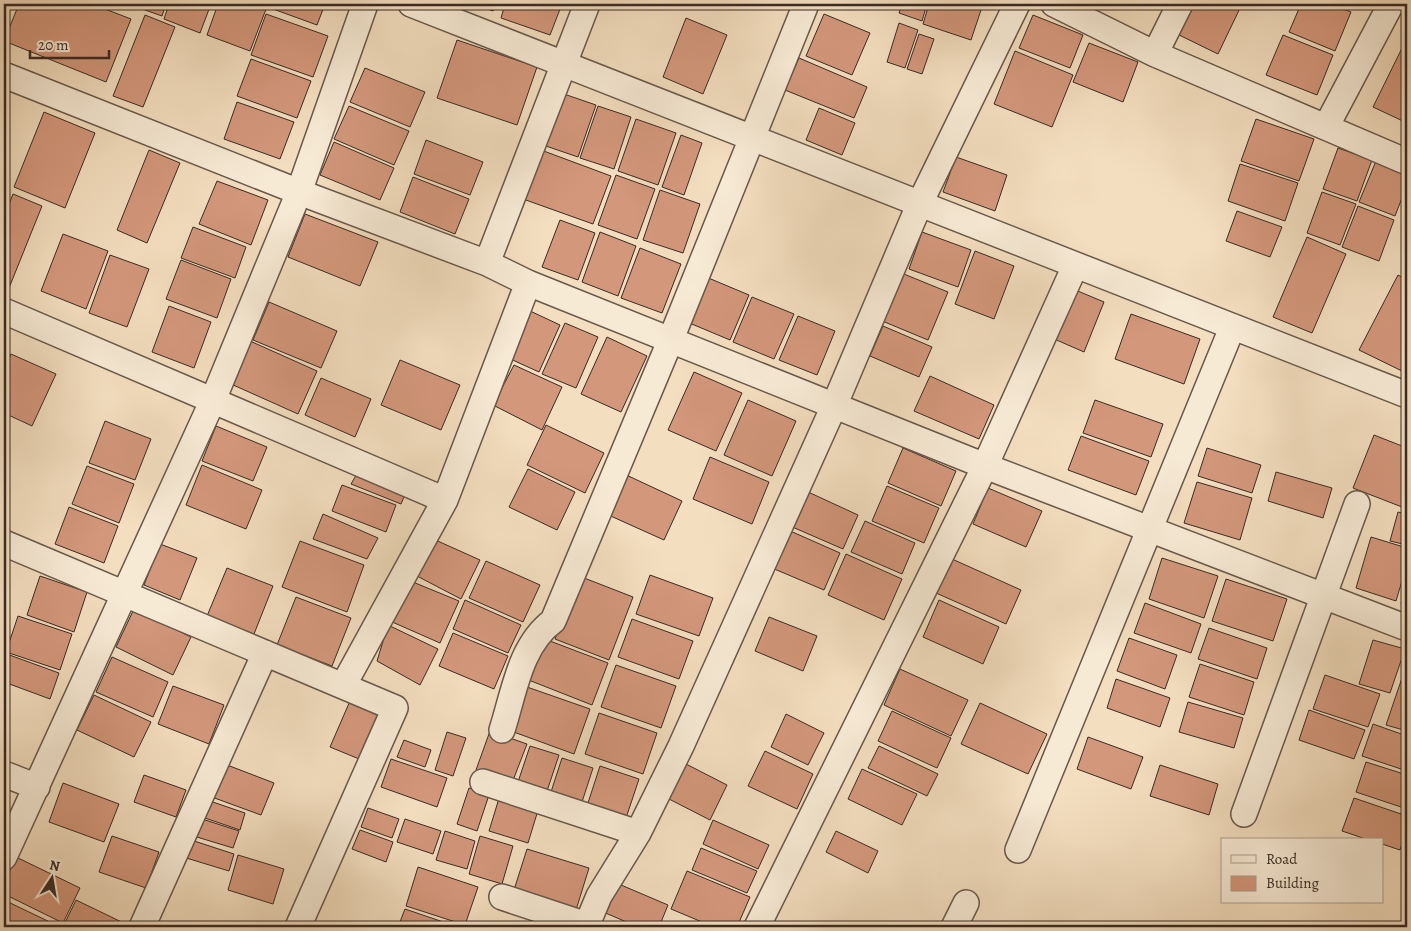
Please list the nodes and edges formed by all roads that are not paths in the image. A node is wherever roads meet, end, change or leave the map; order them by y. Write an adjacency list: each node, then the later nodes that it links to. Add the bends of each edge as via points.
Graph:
1 (365, 4): 15 (street)
2 (411, 4): 10 (street)
3 (587, 4): 10 (street)
4 (806, 4): 13 (street)
5 (1017, 4): 16 (street)
6 (1054, 4): 9 (street)
7 (1180, 4): 9 (street)
8 (1391, 4): 12 (street)
9 (1155, 54): 12 (street)
10 (566, 63): 13 (street); 17 (street)
11 (4, 75): 15 (street)
12 (1326, 127): 14 (street)
13 (751, 137): 16 (street); 22 (street)
14 (1407, 162)
15 (299, 192): 17 (street); 24 (street)
16 (920, 203): 18 (street); 25 (street)
17 (487, 264): 19 (street)
18 (1075, 266): 21 (street); 26 (street)
19 (528, 283): 22 (street); 27 (street)
20 (4, 311): 24 (street)
21 (1232, 328): 23 (street); 29 (street)
22 (671, 339): 25 (street); 36 (street, via 553,621 540,630 530,645)
23 (1407, 395)
24 (213, 400): 27 (street); 31 (street)
25 (834, 406): 26 (street); 41 (street, via 681,746)
26 (985, 466): 29 (street); 49 (street)
27 (445, 500): 35 (street)
28 (1357, 504): 32 (street)
29 (1150, 530): 32 (street); 42 (street)
30 (4, 543): 31 (street)
31 (125, 594): 34 (street); 39 (street)
32 (1324, 597): 33 (street); 40 (street)
33 (1407, 628)
34 (265, 653): 35 (street); 48 (street)
35 (343, 686): 46 (street, via 395,708)
36 (502, 730)
37 (4, 774): 39 (street)
38 (483, 782): 41 (street)
39 (37, 787): 43 (street)
40 (1244, 814)
41 (638, 833): 47 (street)
42 (1018, 850)
43 (4, 857)
44 (502, 897): 47 (street)
45 (966, 903): 50 (street)
46 (302, 926)
47 (586, 926)
48 (142, 927)
49 (757, 927)
50 (954, 927)

